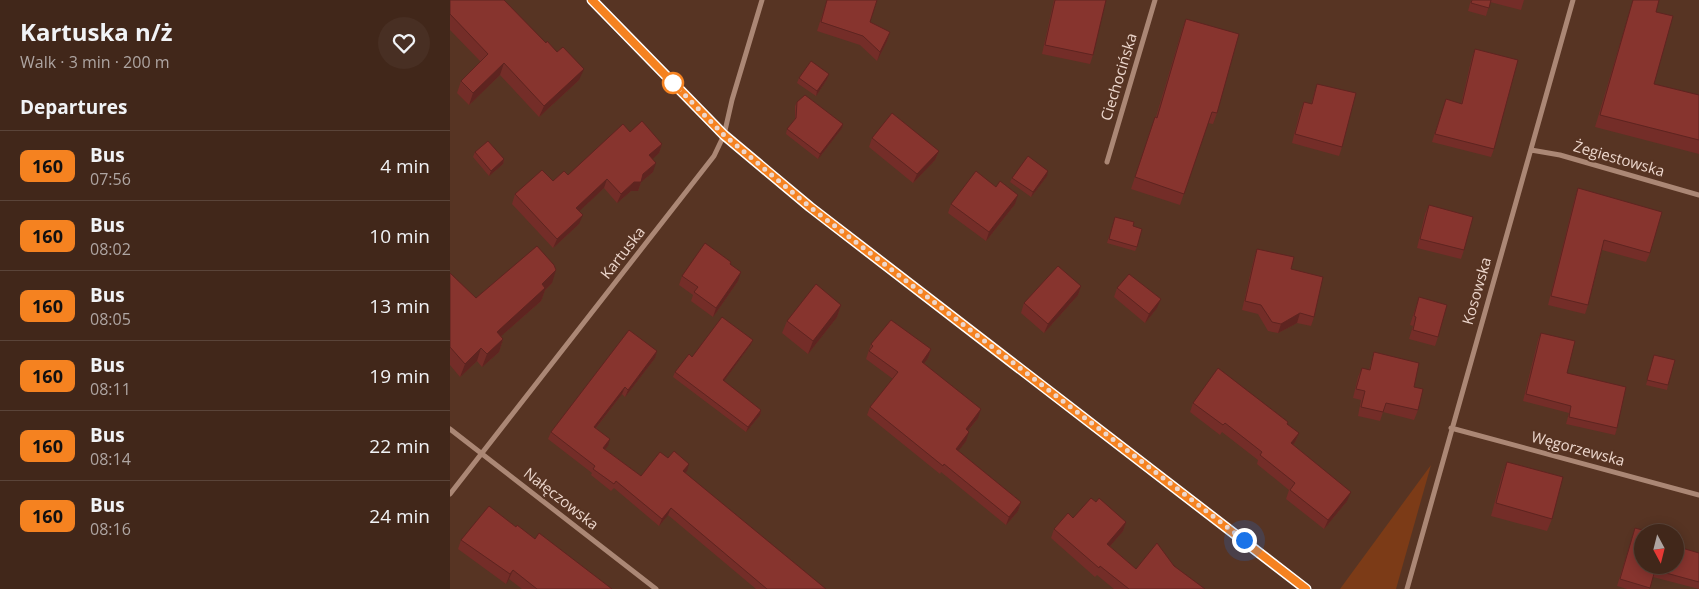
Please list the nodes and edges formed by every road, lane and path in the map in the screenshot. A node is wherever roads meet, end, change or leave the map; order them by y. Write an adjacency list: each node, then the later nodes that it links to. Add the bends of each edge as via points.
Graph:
1 (592, 0): 5 (street)
2 (762, 0): 5 (street, Kartuska)
3 (1155, 0): 7 (street, Ciechocińska)
4 (1573, 0): 6 (street, Kosowska)
5 (724, 135): 11 (street, Kartuska, via 714,156); 15 (street, via 810,207)
6 (1531, 150): 8 (street, Żegiestowska, via 1560,155); 9 (street, Kosowska)
7 (1107, 162)
8 (1699, 195)
9 (1451, 428): 13 (street, Węgorzewska); 16 (street, Kosowska)
10 (450, 429): 11 (street, Nałęczowska)
11 (482, 454): 12 (street, Kartuska); 14 (street, Nałęczowska)
12 (450, 494)
13 (1699, 495)
14 (656, 589)
15 (1306, 589)
16 (1407, 589)

